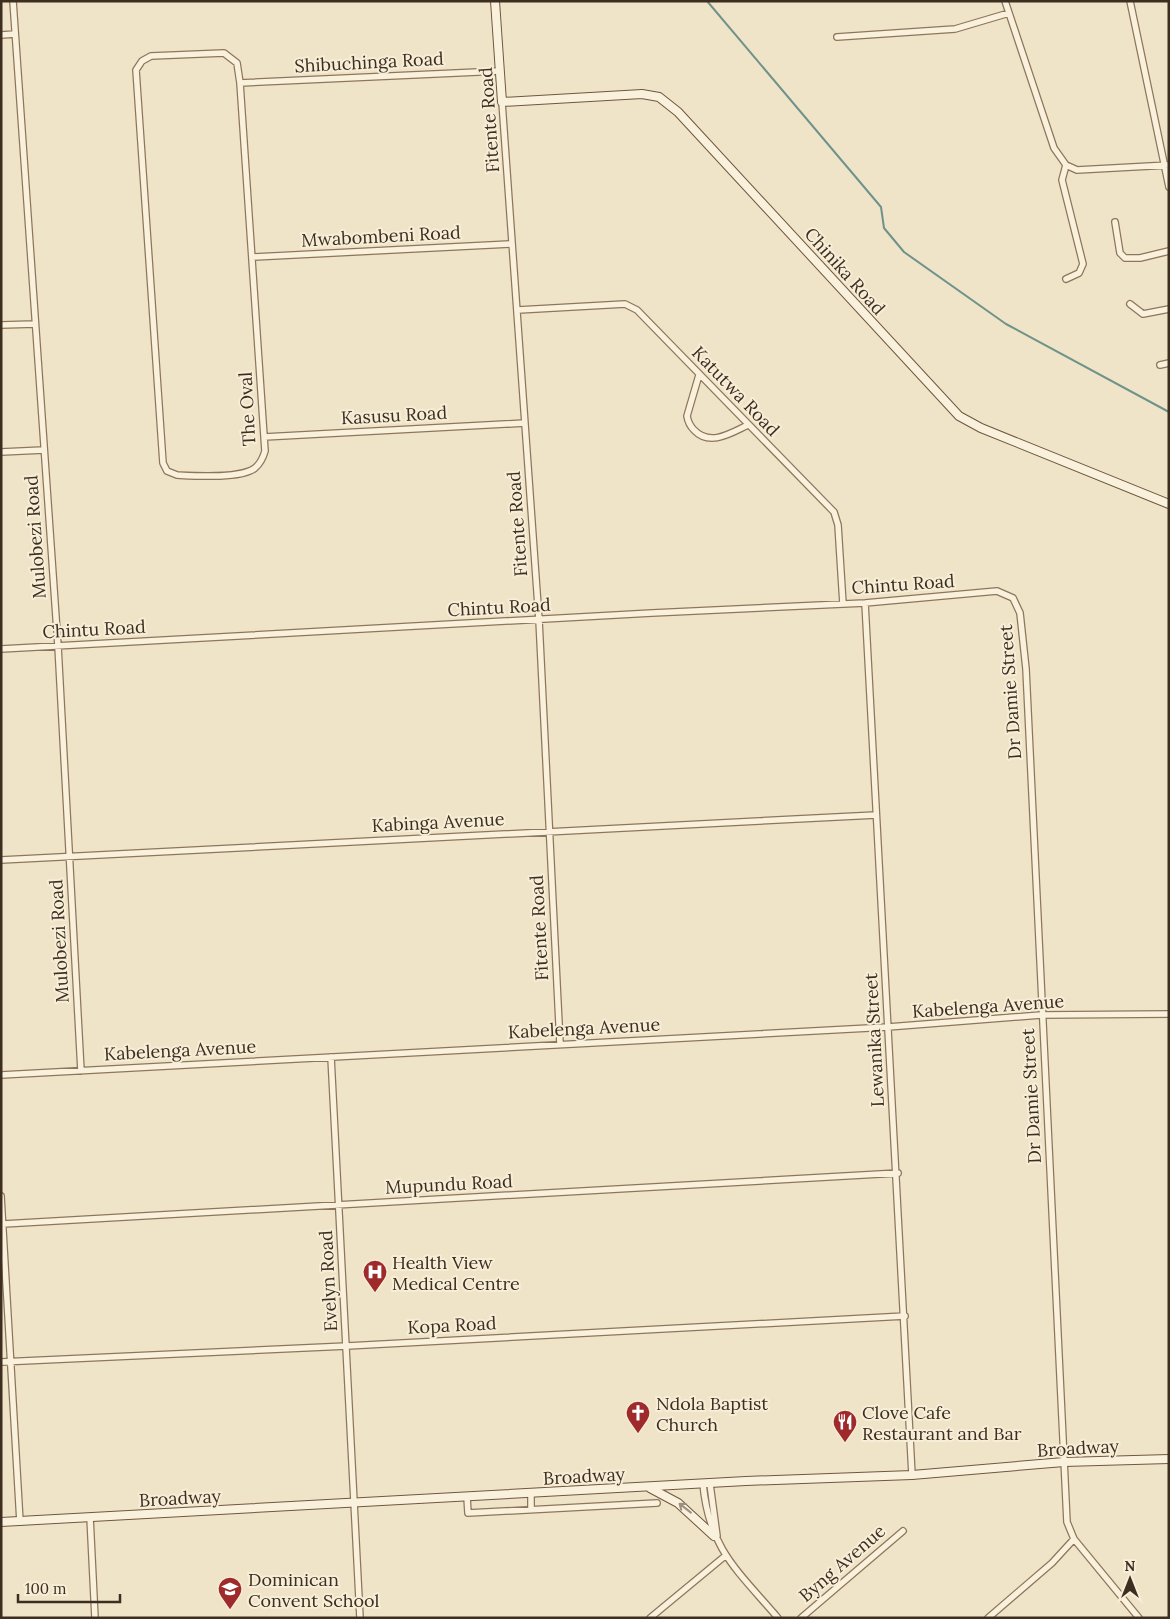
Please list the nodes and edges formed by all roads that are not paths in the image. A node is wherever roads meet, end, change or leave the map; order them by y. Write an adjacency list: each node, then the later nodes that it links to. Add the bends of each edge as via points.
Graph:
1 (13, 1): 6 (street, Mulobezi Road)
2 (496, 1): 9 (main road, Fitente Road)
3 (1005, 1): 5 (street)
4 (1130, 1): 13 (street)
5 (1009, 13): 8 (street, via 955,29); 12 (street, via 1054,148)
6 (15, 34): 7 (street); 23 (street, Mulobezi Road)
7 (1, 35)
8 (837, 37)
9 (500, 71): 10 (street, Shibuchinga Road); 11 (main road, Fitente Road)
10 (240, 82): 18 (street, The Oval); 30 (street, The Oval, via 237,63 224,53 152,56 142,60 136,70 162,463 167,471 177,475 244,473 262,460)
11 (502, 102): 16 (street, Fitente Road); 33 (main road, Chinika Road, via 642,94 665,100 959,416 980,428)
12 (1066, 165): 13 (street, via 1083,170); 19 (street, via 1062,180 1083,264 1079,273)
13 (1167, 165): 14 (street)
14 (1169, 187)
15 (1116, 222): 17 (street, via 1120,253 1125,258)
16 (512, 244): 18 (street, Mwabombeni Road); 22 (street, Fitente Road)
17 (1169, 251)
18 (252, 257): 30 (street, The Oval)
19 (1066, 279)
20 (1130, 304): 21 (street, via 1143,314)
21 (1169, 309)
22 (518, 310): 27 (street, Katutwa Road, via 616,304 632,306); 28 (street, Fitente Road)
23 (35, 324): 24 (street); 31 (street, Mulobezi Road)
24 (1, 325)
25 (1169, 363): 26 (street)
26 (1160, 365)
27 (699, 375): 29 (street, Katutwa Road); 29 (street, via 688,416 694,430 710,439)
28 (526, 424): 30 (street, Kasusu Road); 37 (street, Fitente Road)
29 (748, 425): 36 (street, Katutwa Road, via 834,512 838,525)
30 (264, 437)
31 (44, 450): 32 (street); 38 (street, Mulobezi Road)
32 (1, 452)
33 (1169, 504)
34 (997, 591): 35 (street, Chintu Road); 45 (street, Dr Damie Street, via 1013,598 1017,604 1026,669)
35 (865, 603): 36 (street, Chintu Road); 40 (street, Lewanika Street)
36 (843, 604): 37 (street, Chintu Road)
37 (539, 620): 38 (street, Chintu Road); 41 (street, Fitente Road)
38 (58, 646): 39 (street, Chintu Road); 42 (street, Mulobezi Road)
39 (1, 648)
40 (876, 815): 41 (street, Kabinga Avenue); 46 (street, Lewanika Street)
41 (550, 832): 42 (street, Kabinga Avenue); 47 (street, Fitente Road)
42 (70, 856): 43 (street, Kabinga Avenue); 49 (street, Mulobezi Road)
43 (1, 860)
44 (1169, 1014): 45 (street, Kabelenga Avenue)
45 (1042, 1016): 46 (street, Kabelenga Avenue); 61 (street, Dr Damie Street)
46 (888, 1027): 47 (street, Kabelenga Avenue); 51 (street, Lewanika Street)
47 (560, 1044): 48 (street, Kabelenga Avenue)
48 (331, 1057): 49 (street, Kabelenga Avenue); 53 (street, Evelyn Road)
49 (81, 1071): 50 (street, Kabelenga Avenue)
50 (1, 1074)
51 (898, 1173): 53 (street, Mupundu Road); 56 (street, Lewanika Street)
52 (1, 1196): 54 (street)
53 (339, 1206): 54 (street, Mupundu Road); 57 (street, Evelyn Road)
54 (2, 1224): 55 (street)
55 (4, 1286): 58 (street)
56 (905, 1316): 57 (street, Kopa Road); 62 (street, Lewanika Street)
57 (346, 1346): 58 (street, Kopa Road); 67 (street, Evelyn Road)
58 (11, 1361): 59 (street, Kopa Road); 72 (street)
59 (1, 1362)
60 (1169, 1459): 61 (main road, Broadway)
61 (1064, 1462): 62 (main road, Broadway); 74 (street, Dr Damie Street, via 1066,1522)
62 (912, 1475): 63 (main road, Broadway)
63 (707, 1484): 64 (main road, Broadway); 75 (street)
64 (650, 1488): 65 (main road, Broadway); 75 (main road, one-way to 64, via 678,1503)
65 (530, 1494): 66 (main road, Broadway); 69 (street)
66 (467, 1497): 67 (main road, Broadway); 69 (street, via 468,1512)
67 (354, 1503): 70 (main road, Broadway); 78 (street, Evelyn Road)
68 (657, 1503): 69 (street)
69 (531, 1509)
70 (90, 1517): 72 (main road, Broadway); 77 (street)
71 (1, 1522): 72 (main road, Broadway)
72 (20, 1522)
73 (903, 1530): 81 (street, Byng Avenue)
74 (1074, 1539): 82 (street, via 1052,1563); 83 (street, Dr Damie Street)
75 (716, 1540): 76 (street)
76 (725, 1556): 79 (street); 80 (street)
77 (95, 1618)
78 (360, 1618)
79 (650, 1618)
80 (778, 1618)
81 (801, 1618)
82 (988, 1618)
83 (1138, 1618)

